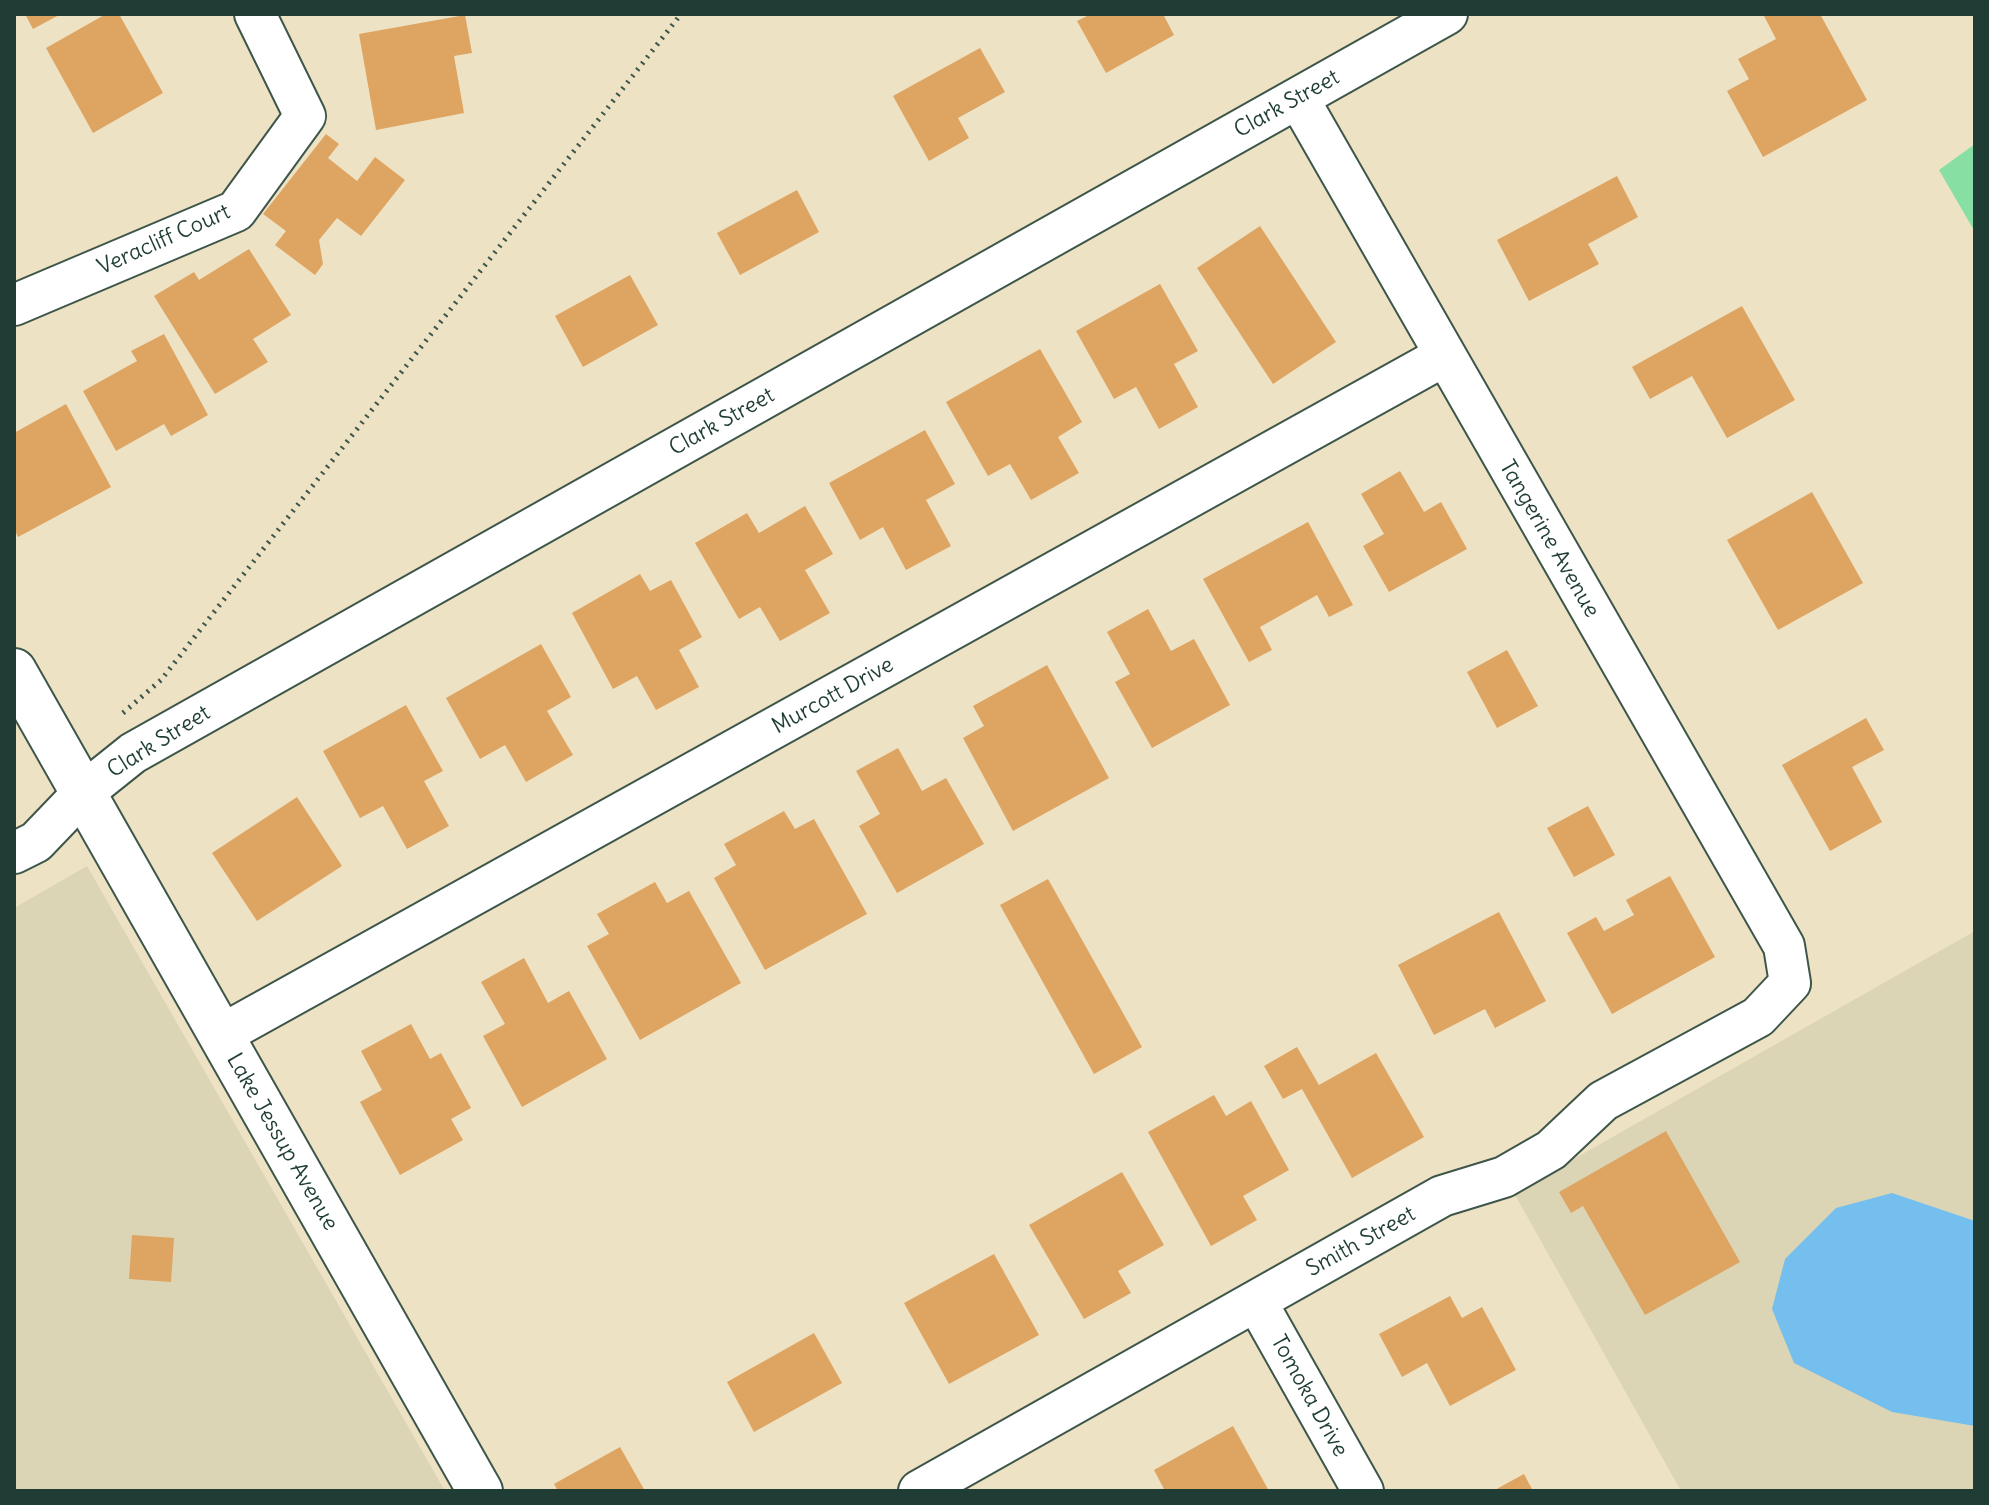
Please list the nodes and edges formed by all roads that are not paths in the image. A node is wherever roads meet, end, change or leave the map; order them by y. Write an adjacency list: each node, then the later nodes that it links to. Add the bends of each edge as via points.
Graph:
1 (255, 14): 4 (street, Veracliff Court, via 305,116 236,211)
2 (1447, 14): 3 (street, Clark Street)
3 (1298, 98): 5 (street, Tangerine Avenue); 7 (street, Clark Street, via 133,753)
4 (14, 305)
5 (1444, 356): 9 (street, Tangerine Avenue, via 1784,946); 10 (street, Murcott Drive)
6 (14, 671): 7 (street, Lake Jessup Avenue)
7 (83, 793): 8 (street, Clark Street, via 36,842); 10 (street, Lake Jessup Avenue)
8 (14, 853)
9 (1790, 983): 11 (street, Smith Street, via 1758,1017 1603,1101 1551,1150 1504,1177 1442,1196)
10 (221, 1035): 12 (street, Lake Jessup Avenue)
11 (1256, 1301): 13 (street, Smith Street); 14 (street, Tomoka Drive)
12 (480, 1491)
13 (919, 1491)
14 (1363, 1491)

